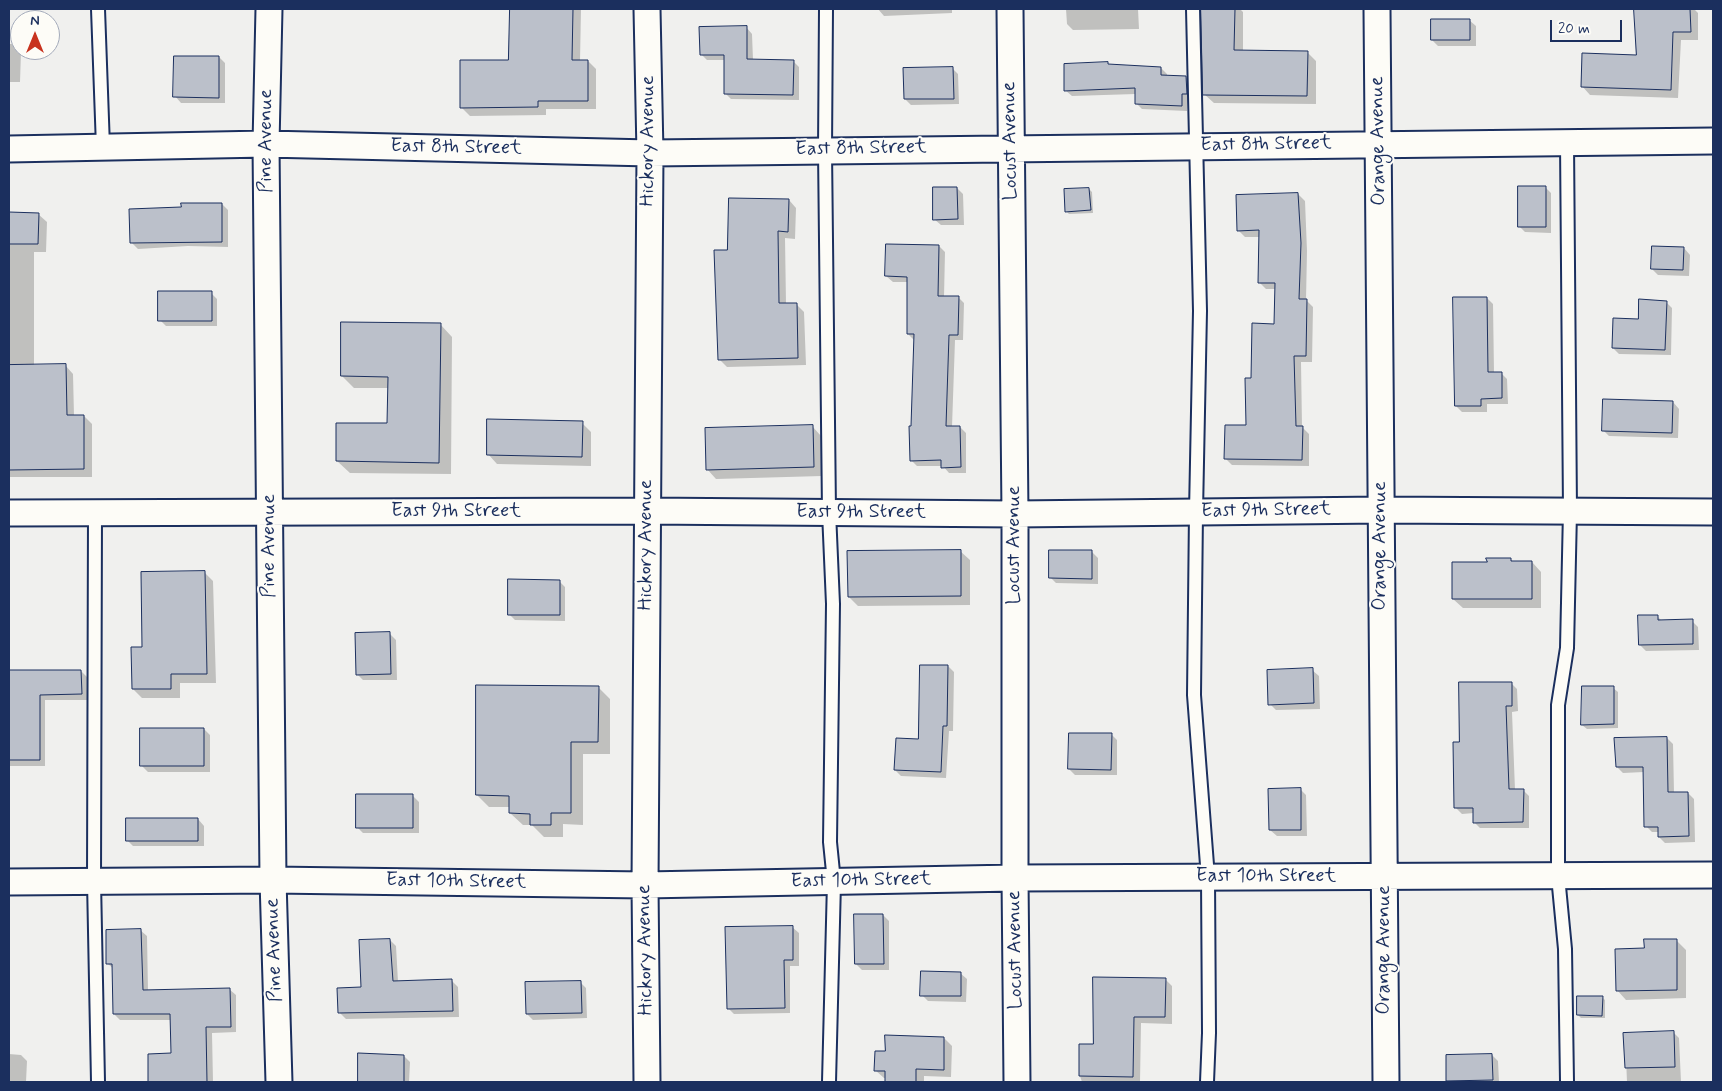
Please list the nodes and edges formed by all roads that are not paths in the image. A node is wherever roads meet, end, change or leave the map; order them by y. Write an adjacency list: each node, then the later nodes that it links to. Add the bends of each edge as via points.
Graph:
1 (98, 9): 13 (lane)
2 (269, 9): 10 (street, Pine Avenue)
3 (647, 9): 17 (street, Hickory Avenue)
4 (826, 9): 16 (lane)
5 (1010, 9): 14 (street, Locust Avenue)
6 (1194, 9): 12 (lane)
7 (1377, 9): 11 (street, Orange Avenue)
8 (1713, 141): 9 (street, East 8th Street)
9 (1567, 142): 11 (street, East 8th Street); 20 (lane)
10 (266, 144): 13 (street, East 8th Street); 17 (street, East 8th Street); 21 (street, Pine Avenue)
11 (1379, 144): 12 (street, East 8th Street); 18 (street, Orange Avenue)
12 (1197, 145): 14 (street, East 8th Street); 23 (lane, via 1200,311)
13 (102, 147): 15 (street, East 8th Street)
14 (1011, 148): 16 (street, East 8th Street); 27 (street, Locust Avenue)
15 (9, 149)
16 (825, 150): 17 (street, East 8th Street); 22 (lane)
17 (650, 153): 19 (street, Hickory Avenue)
18 (1381, 510): 20 (street, East 9th Street); 23 (street, East 9th Street); 30 (street, Orange Avenue)
19 (647, 511): 21 (street, East 9th Street); 22 (street, East 9th Street); 37 (street, Hickory Avenue)
20 (1570, 511): 24 (street, East 9th Street); 29 (lane, via 1567,648 1558,706)
21 (270, 512): 26 (street, East 9th Street); 33 (street, Pine Avenue)
22 (829, 512): 27 (street, East 9th Street); 36 (lane, via 833,604 830,842)
23 (1196, 512): 27 (street, East 9th Street); 32 (lane, via 1194,695)
24 (1713, 512)
25 (9, 513): 26 (street, East 9th Street)
26 (95, 513): 34 (lane)
27 (1016, 514): 31 (street, Locust Avenue)
28 (1713, 875): 29 (street, East 10th Street)
29 (1558, 876): 30 (street, East 10th Street); 45 (lane, via 1565,949)
30 (1384, 877): 32 (street, East 10th Street); 44 (street, Orange Avenue)
31 (1015, 878): 32 (street, East 10th Street); 36 (street, East 10th Street); 42 (street, Locust Avenue)
32 (1208, 878): 43 (lane, via 1209,1033)
33 (273, 880): 34 (street, East 10th Street); 37 (street, East 10th Street); 39 (street, Pine Avenue)
34 (94, 881): 35 (street, East 10th Street); 38 (lane)
35 (9, 882)
36 (834, 882): 37 (street, East 10th Street); 41 (lane)
37 (645, 885): 40 (street, Hickory Avenue)
38 (98, 1082)
39 (279, 1082)
40 (648, 1082)
41 (829, 1082)
42 (1017, 1082)
43 (1206, 1082)
44 (1386, 1082)
45 (1567, 1082)

